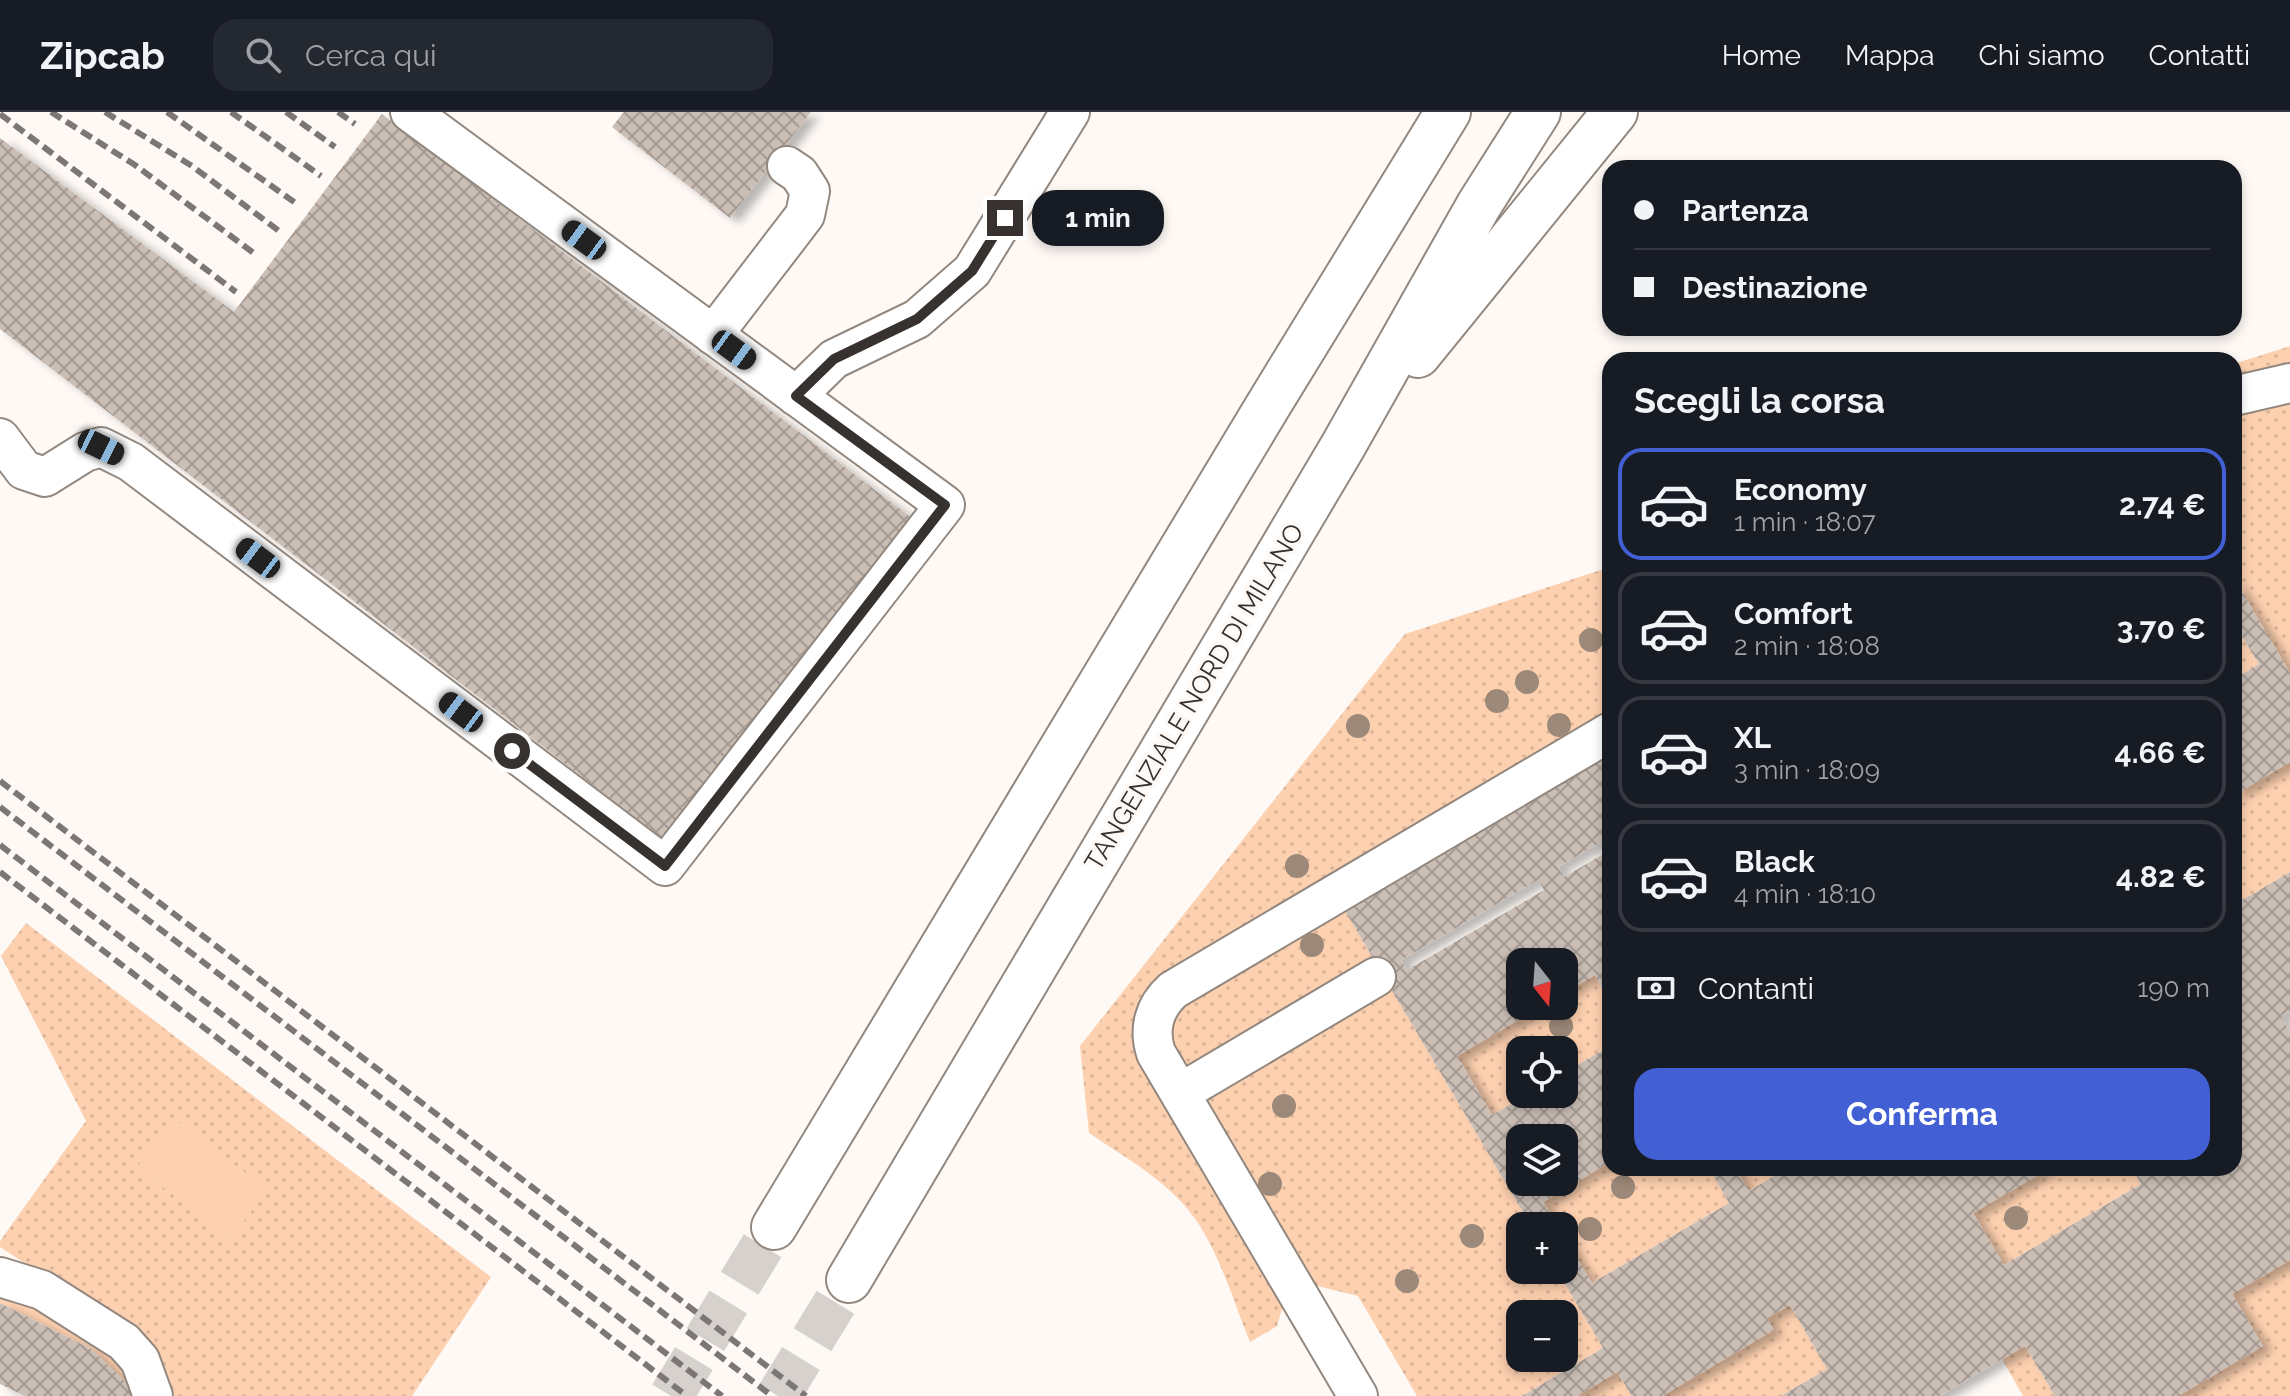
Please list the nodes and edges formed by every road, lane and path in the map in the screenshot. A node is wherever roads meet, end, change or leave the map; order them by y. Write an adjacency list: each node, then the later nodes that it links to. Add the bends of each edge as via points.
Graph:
1 (410, 112): 9 (lane)
2 (1070, 112): 12 (lane, via 972,271 917,319 834,359)
3 (1440, 112): 8 (highway)
4 (1448, 112): 8 (highway)
5 (1538, 112): 14 (highway, TANGENZIALE NORD DI MILANO, via 1479,205)
6 (1615, 112): 14 (highway)
7 (787, 166): 9 (lane, via 810,191 805,215)
8 (1412, 168): 18 (highway)
9 (713, 335): 12 (lane)
10 (2290, 383): 11 (lane)
11 (2242, 394)
12 (796, 396): 13 (lane, via 945,505 665,866 131,462 101,447 45,477 24,470)
13 (0, 438)
14 (1343, 446): 20 (highway, TANGENZIALE NORD DI MILANO)
15 (1602, 737): 17 (lane, via 1173,990 1157,1008 1152,1030 1156,1053)
16 (1376, 977): 17 (lane)
17 (1180, 1093): 22 (lane)
18 (774, 1227)
19 (0, 1277): 21 (lane, via 42,1290 124,1342 140,1360)
20 (849, 1280)
21 (153, 1396)
22 (1358, 1396)

